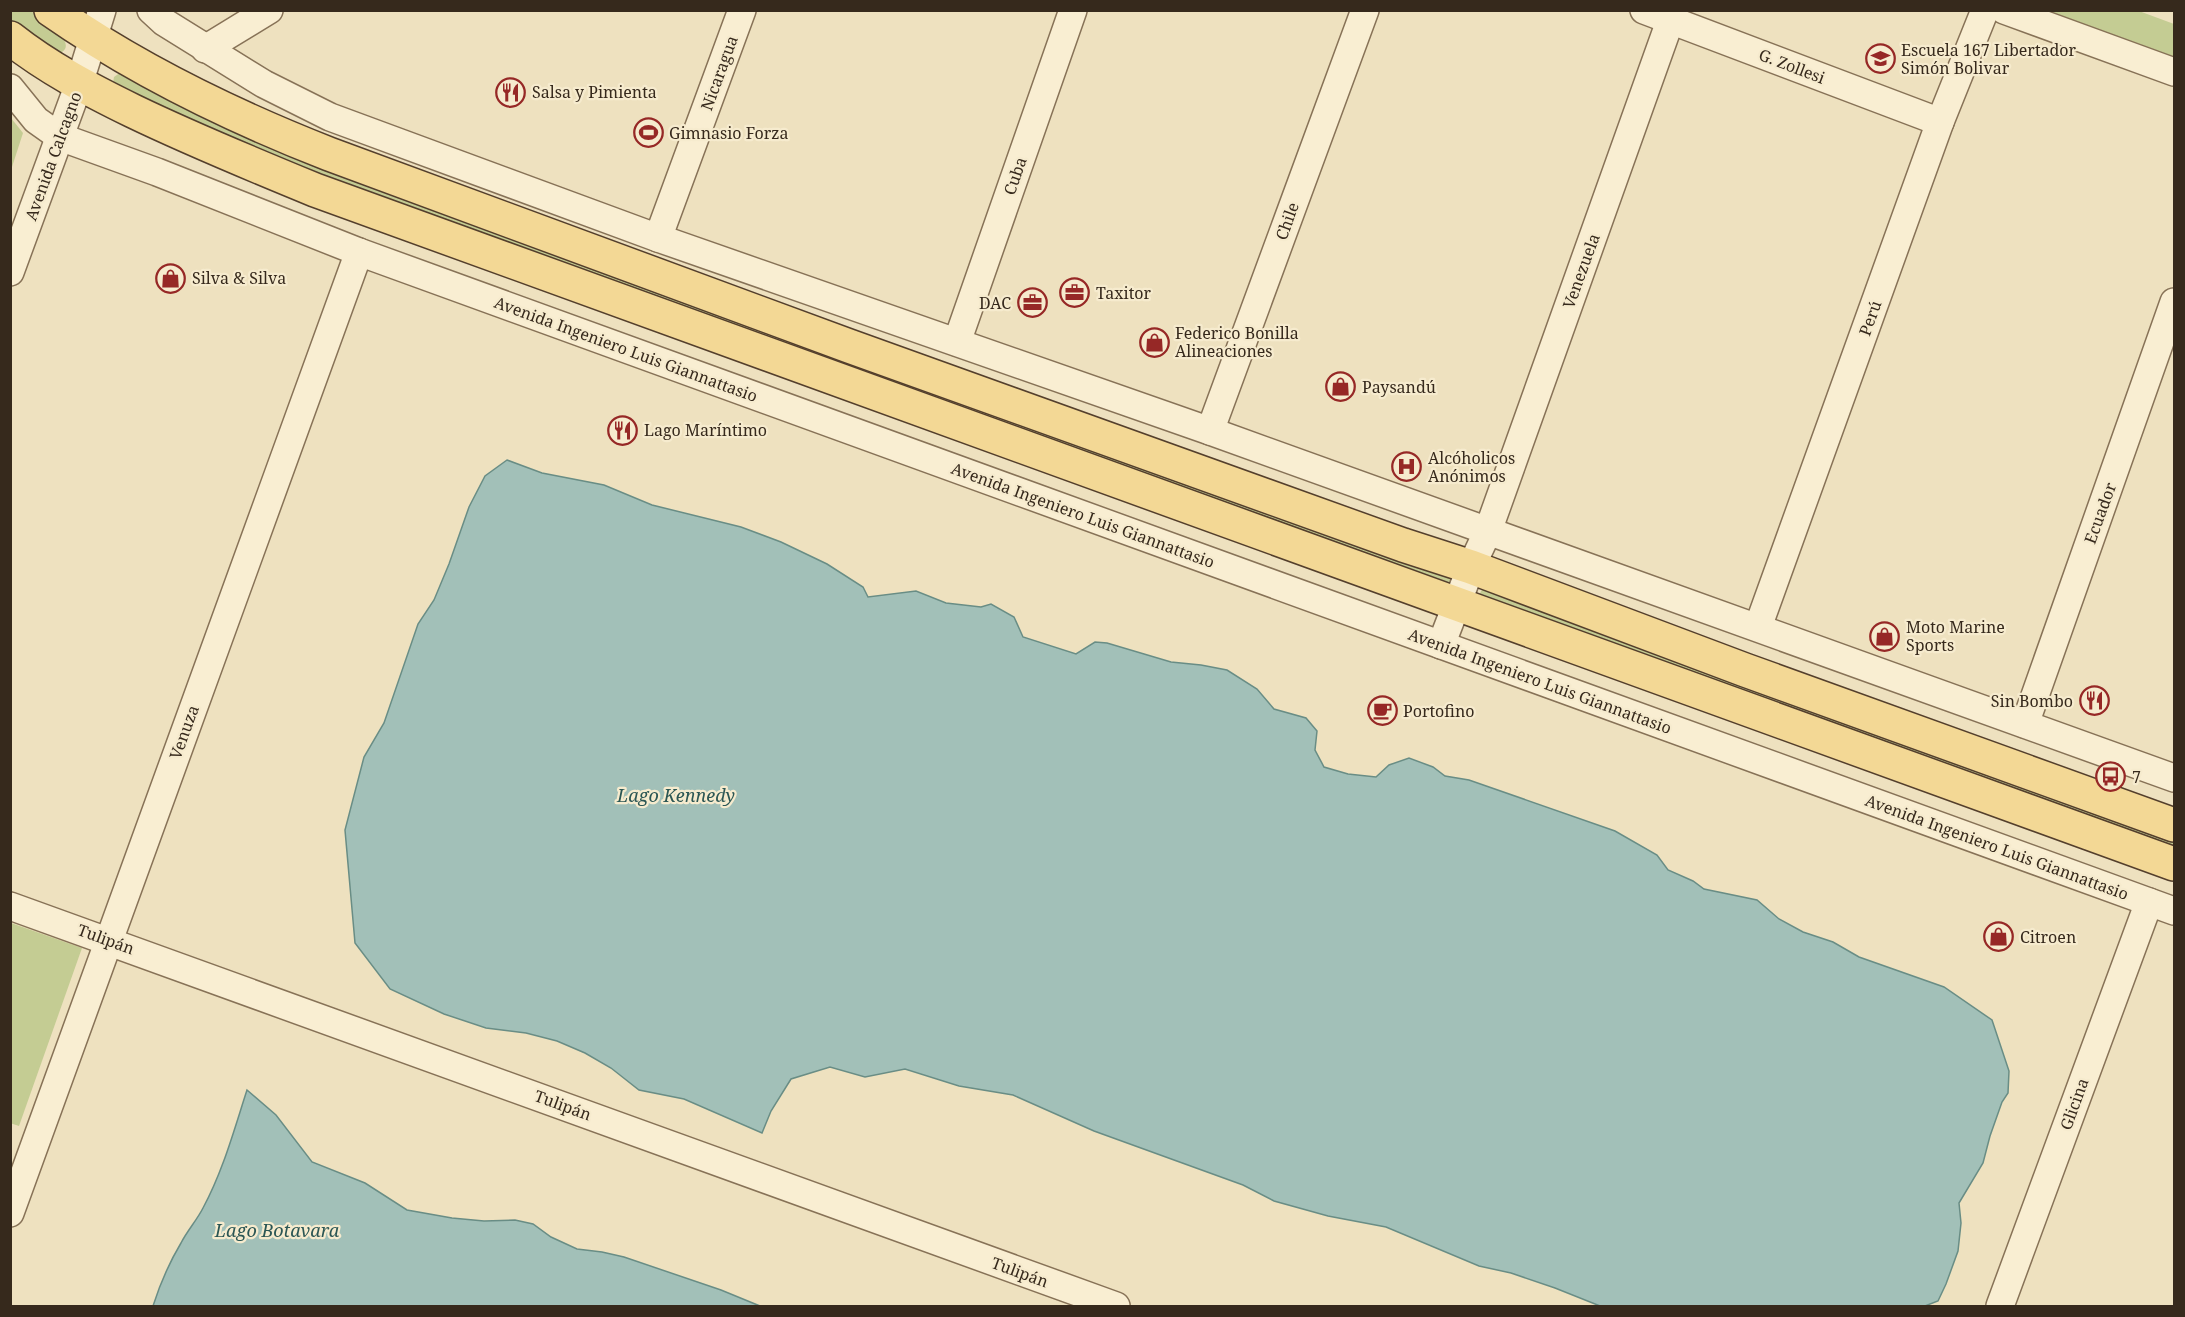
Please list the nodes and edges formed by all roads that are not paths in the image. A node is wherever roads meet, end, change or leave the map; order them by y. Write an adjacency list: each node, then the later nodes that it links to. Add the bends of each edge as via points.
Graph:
1 (51, 10): 12 (main road)
2 (115, 10): 12 (street, Avenida Calcagno)
3 (151, 10): 14 (street)
4 (269, 10): 14 (street)
5 (742, 10): 20 (street, Nicaragua)
6 (1073, 10): 24 (street, Cuba)
7 (1365, 10): 25 (street, Chile)
8 (1644, 10): 11 (street, G. Zollesi)
9 (1985, 10): 18 (street, Perú)
10 (2004, 10): 15 (street)
11 (1672, 15): 18 (street, G. Zollesi); 26 (street, Venezuela)
12 (98, 25): 16 (street, Avenida Calcagno); 27 (main road, via 205,101 270,131 849,346)
13 (10, 38): 16 (main road)
14 (205, 49): 20 (street, via 330,117)
15 (2175, 72)
16 (79, 84): 19 (street, Avenida Calcagno); 28 (main road, via 198,143 315,190)
17 (10, 88): 19 (street, Avenida Ingeniero Luis Giannattasio, via 36,120)
18 (1940, 122): 29 (street, Perú)
19 (60, 137): 21 (street, Avenida Ingeniero Luis Giannattasio); 22 (street, Avenida Calcagno)
20 (658, 238): 24 (street)
21 (359, 252): 30 (street, Avenida Ingeniero Luis Giannattasio); 38 (street, Venuza)
22 (10, 272)
23 (2175, 302): 31 (street, Ecuador)
24 (957, 342): 25 (street)
25 (1210, 431): 26 (street)
26 (1488, 531): 27 (street, Venezuela); 29 (street)
27 (1471, 567): 28 (street, Venezuela); 33 (main road)
28 (1457, 604): 30 (street, Venezuela); 34 (main road)
29 (1758, 627): 31 (street)
30 (1441, 645): 35 (street, Avenida Ingeniero Luis Giannattasio)
31 (2025, 724): 32 (street)
32 (2175, 778)
33 (2175, 825)
34 (2175, 864)
35 (2149, 902): 37 (street, Avenida Ingeniero Luis Giannattasio); 42 (street, Glicina)
36 (10, 906): 38 (street, Tulipán)
37 (2175, 911)
38 (108, 940): 39 (street, Venuza); 41 (street, Tulipán)
39 (22, 1146): 40 (street, Venuza)
40 (10, 1213)
41 (1116, 1306)
42 (2000, 1306)

